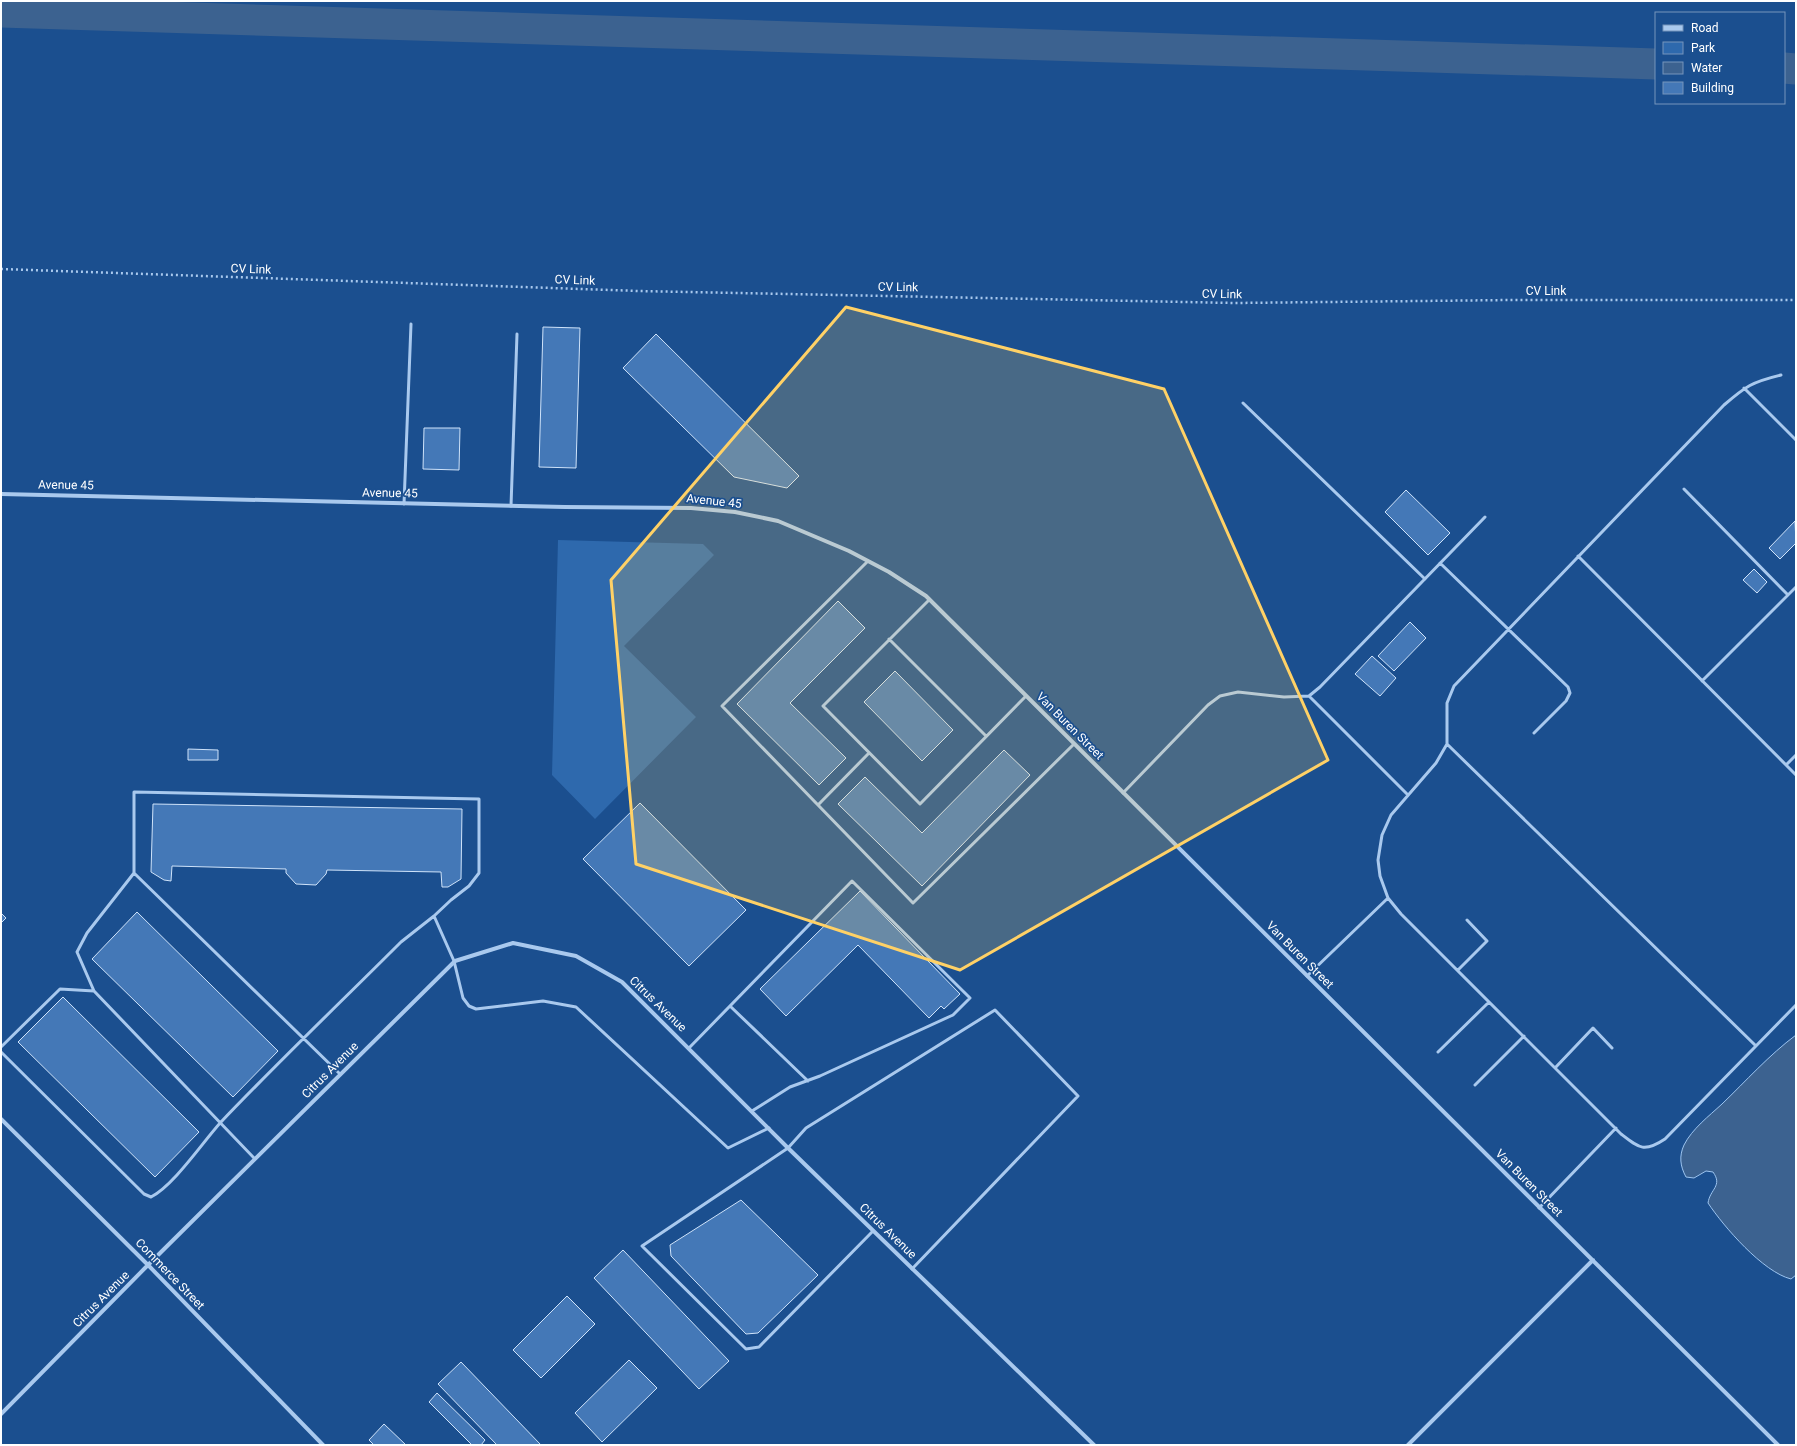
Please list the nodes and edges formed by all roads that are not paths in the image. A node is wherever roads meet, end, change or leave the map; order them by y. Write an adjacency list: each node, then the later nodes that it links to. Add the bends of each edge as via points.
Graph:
1 (411, 324): 9 (lane)
2 (517, 334): 10 (lane)
3 (1782, 374): 4 (lane, via 1756,381)
4 (1744, 388): 6 (lane); 13 (lane)
5 (1243, 403): 16 (lane)
6 (1796, 440)
7 (1684, 489): 18 (lane)
8 (1, 494): 9 (street, Avenue 45)
9 (404, 504): 10 (street, Avenue 45)
10 (511, 506): 12 (street, Avenue 45, via 691,508 735,512)
11 (1485, 517): 15 (lane)
12 (778, 521): 14 (street, Van Buren Street)
13 (1578, 556): 20 (lane); 22 (lane)
14 (868, 561): 19 (street, Van Buren Street, via 889,572); 35 (lane, via 722,706)
15 (1440, 563): 16 (lane); 20 (lane)
16 (1425, 579): 24 (lane)
17 (1796, 587): 18 (lane)
18 (1788, 595): 22 (lane)
19 (929, 600): 21 (lane); 23 (street, Van Buren Street)
20 (1508, 629): 25 (lane, via 1568,687 1570,693 1566,701); 28 (lane, via 1454,686 1447,703)
21 (890, 639): 26 (lane); 29 (lane, via 823,706)
22 (1702, 681): 31 (lane)
23 (1026, 696): 26 (lane); 27 (street, Van Buren Street)
24 (1309, 696): 33 (lane, via 1284,697 1238,692 1220,696 1208,705); 34 (lane)
25 (1534, 733)
26 (986, 736): 29 (lane, via 920,804)
27 (1074, 744): 33 (street, Van Buren Street); 35 (lane, via 913,903)
28 (1448, 744): 34 (lane, via 1436,763); 49 (lane)
29 (869, 753): 35 (lane)
30 (1796, 755): 31 (lane)
31 (1786, 765): 32 (lane)
32 (1796, 775)
33 (1123, 792): 42 (street, Van Buren Street)
34 (1408, 795): 37 (lane, via 1391,815 1382,835 1378,860 1380,876)
35 (818, 805)
36 (134, 873): 38 (lane, via 134,792 478,799 479,873 469,886); 43 (lane, via 87,933 77,952); 48 (lane)
37 (1388, 898): 41 (lane); 42 (lane)
38 (434, 916): 40 (lane); 48 (lane, via 401,942)
39 (1467, 920): 41 (lane, via 1487,941)
40 (454, 962): 51 (street, Citrus Avenue, via 513,943 576,956 622,982); 56 (street, Citrus Avenue); 62 (lane, via 463,998 469,1006 476,1009 543,1001 576,1007 728,1148)
41 (1458, 970): 44 (lane)
42 (1307, 976): 66 (street, Van Buren Street)
43 (94, 991): 50 (lane, via 60,989); 61 (lane)
44 (1489, 1002): 47 (lane); 54 (lane)
45 (1796, 1005): 49 (lane)
46 (730, 1006): 51 (lane); 57 (lane); 57 (lane, via 852,881 970,998 952,1015)
47 (1524, 1036): 55 (lane); 58 (lane)
48 (305, 1039): 56 (lane); 61 (lane)
49 (1755, 1045): 63 (lane, via 1665,1139 1652,1147 1643,1148 1634,1144)
50 (1, 1047)
51 (689, 1048): 59 (street, Citrus Avenue)
52 (1612, 1048): 55 (lane, via 1593,1028)
53 (1, 1052): 61 (lane, via 144,1194 151,1197 183,1167)
54 (1438, 1052)
55 (1556, 1068): 63 (lane)
56 (340, 1074): 65 (street, Citrus Avenue)
57 (808, 1081): 59 (lane, via 790,1088)
58 (1475, 1084)
59 (752, 1111): 62 (street, Citrus Avenue)
60 (1, 1119): 69 (street, Commerce Street)
61 (220, 1123): 65 (lane)
62 (769, 1128): 64 (street, Citrus Avenue)
63 (1616, 1128): 66 (lane)
64 (788, 1148): 67 (street, Citrus Avenue); 67 (lane, via 642,1246 746,1349 759,1347); 70 (lane, via 806,1128 995,1010 1078,1096)
65 (255, 1159): 69 (street, Citrus Avenue)
66 (1539, 1208): 68 (street, Van Buren Street)
67 (873, 1231): 70 (street, Citrus Avenue)
68 (1592, 1260): 74 (street); 75 (street, Van Buren Street)
69 (148, 1265): 71 (street, Citrus Avenue); 72 (street, Commerce Street)
70 (912, 1269): 73 (street, Citrus Avenue)
71 (1, 1414)
72 (323, 1445)
73 (1094, 1445)
74 (1408, 1445)
75 (1778, 1445)

